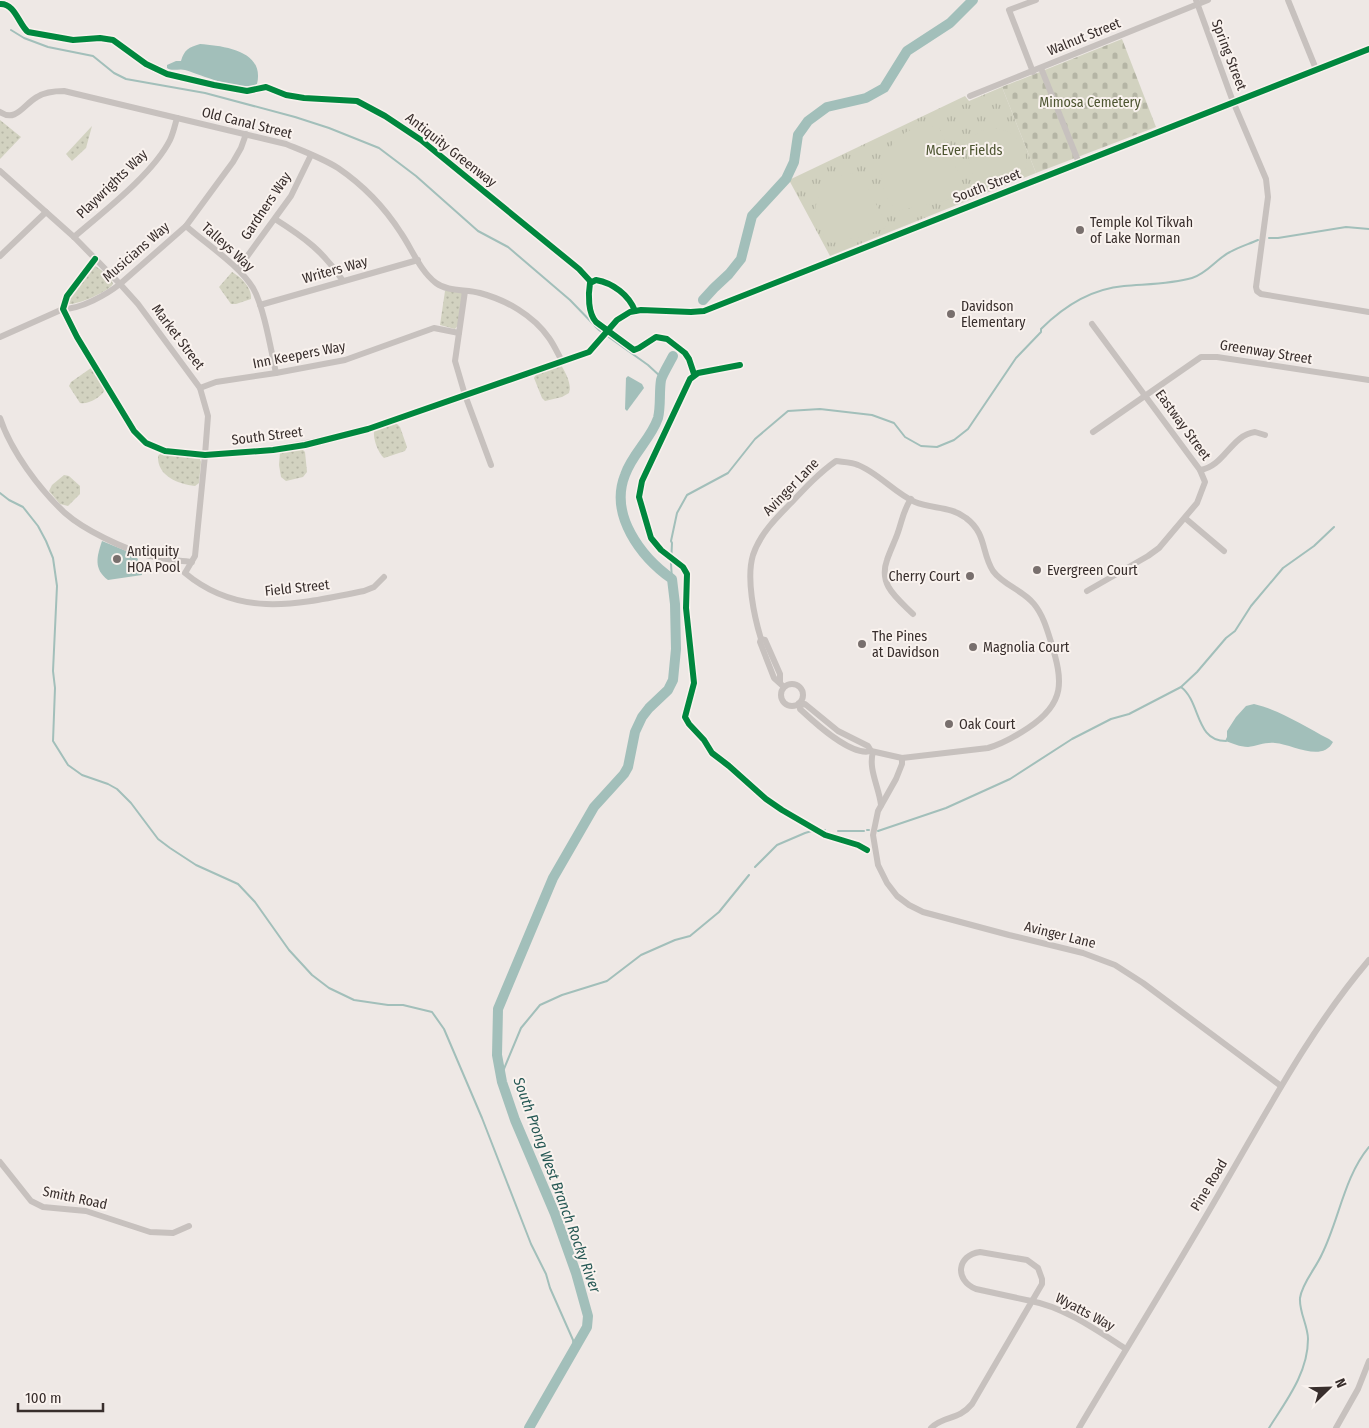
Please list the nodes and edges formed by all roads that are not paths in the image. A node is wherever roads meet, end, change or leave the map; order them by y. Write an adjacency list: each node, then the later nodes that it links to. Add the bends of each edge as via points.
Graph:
1 (1036, 0): 8 (street, via 1009,10)
2 (1208, 0): 4 (street, Walnut Street)
3 (1288, 0): 7 (street)
4 (1196, 2): 6 (street, Walnut Street); 10 (street, Spring Street)
5 (1369, 49): 7 (street, South Street)
6 (1041, 68): 8 (street, Walnut Street); 15 (street)
7 (1316, 69): 10 (street, South Street)
8 (1033, 72): 9 (street, Walnut Street)
9 (970, 96)
10 (1233, 102): 15 (street, South Street); 30 (street, Spring Street, via 1268,188 1257,291)
11 (0, 112): 12 (street, Old Canal Street, via 14,115 39,96 55,91)
12 (177, 118): 13 (street, Old Canal Street); 20 (street, Playwrights Way, via 169,141 150,168)
13 (246, 134): 14 (street, Old Canal Street, via 286,144); 19 (street, Musicians Way, via 233,162)
14 (311, 155): 18 (street, Gardners Way, via 291,196); 23 (street, Old Canal Street, via 338,168 379,204)
15 (1079, 163): 31 (street, South Street, via 704,311 635,311)
16 (0, 171): 17 (street, Market Street)
17 (46, 212): 20 (street, Market Street); 21 (street)
18 (275, 219): 24 (street, Gardners Way); 25 (street, via 316,247)
19 (186, 226): 24 (street, Talleys Way); 26 (street, Musicians Way)
20 (74, 237): 22 (street, Market Street)
21 (0, 256)
22 (95, 258): 26 (street, Market Street); 29 (street, via 67,296)
23 (418, 260): 25 (street, Writers Way); 27 (street, Old Canal Street, via 437,284)
24 (238, 269): 28 (street, Talleys Way, via 252,286)
25 (343, 281): 28 (street, Writers Way)
26 (120, 284): 29 (street, Musicians Way, via 72,309); 39 (street, Market Street)
27 (464, 291): 33 (street); 36 (street, Old Canal Street, via 479,292 510,304 531,319 549,337)
28 (260, 304): 37 (street, Talleys Way)
29 (63, 309): 34 (street, Musicians Way); 45 (street, South Street, via 134,431 146,444 165,451)
30 (1369, 312)
31 (613, 324)
32 (1092, 324): 41 (street, Eastway Street)
33 (459, 333): 37 (street, Inn Keepers Way, via 434,328 345,360); 40 (street, via 455,361)
34 (0, 337)
35 (595, 347): 36 (street, South Street)
36 (562, 361): 40 (street, South Street)
37 (276, 373): 39 (street, Inn Keepers Way, via 216,382)
38 (1369, 380): 41 (street, Greenway Street, via 1206,356)
39 (200, 388): 45 (street, Market Street, via 208,416)
40 (465, 395): 45 (street, South Street, via 337,437 273,450); 46 (street)
41 (1146, 395): 43 (street, Greenway Street); 47 (street, Eastway Street)
42 (0, 418): 51 (street, via 22,460 44,492 66,514 104,538 150,556)
43 (1093, 432)
44 (1264, 436): 47 (street, via 1255,432 1242,437 1214,464)
45 (205, 455): 51 (street, Market Street)
46 (491, 465)
47 (1200, 470): 49 (street, Eastway Street, via 1204,487)
48 (911, 499): 55 (street, via 905,508 884,573 888,588); 56 (street, Avinger Lane, via 858,464 836,461 820,472 760,540 753,557 751,586 761,639 765,640); 59 (street, Avinger Lane, via 958,513 972,523 980,535 993,571 1038,610 1054,654 1059,682 1056,699 1044,717 1000,744)
49 (1185, 518): 50 (street); 54 (street, Eastway Street, via 1155,552)
50 (1224, 551)
51 (192, 562): 52 (street, Market Street)
52 (185, 572): 53 (street, Field Street, via 209,590 254,604 272,605 364,591)
53 (384, 577)
54 (1087, 591)
55 (913, 614)
56 (782, 684): 57 (street, via 783,702 789,706); 57 (street, via 799,686 803,696)
57 (799, 704): 58 (street, Avinger Lane, via 805,704 838,731)
58 (872, 751): 59 (street, Avinger Lane); 60 (street, Avinger Lane, via 871,767 880,791)
59 (902, 758): 60 (street, Avinger Lane, via 896,779)
60 (881, 805): 62 (street, Avinger Lane, via 873,835 878,865 890,888 909,904 923,912 1083,953 1115,965)
61 (1369, 960): 62 (street, Pine Road, via 1334,1004)
62 (1281, 1086): 66 (street, Pine Road)
63 (0, 1162): 64 (street, Smith Road, via 31,1200 44,1207 86,1211 150,1232 173,1233)
64 (189, 1226)
65 (1031, 1301): 65 (street, Wyatts Way, via 1042,1284 1034,1263 980,1252 974,1252 965,1259 961,1272 969,1286); 66 (street, Wyatts Way, via 1067,1314); 68 (street, via 968,1409)
66 (1126, 1349): 69 (street, Pine Road)
67 (1369, 1361): 70 (street, via 1358,1389)
68 (931, 1428)
69 (1079, 1428)
70 (1336, 1428)

